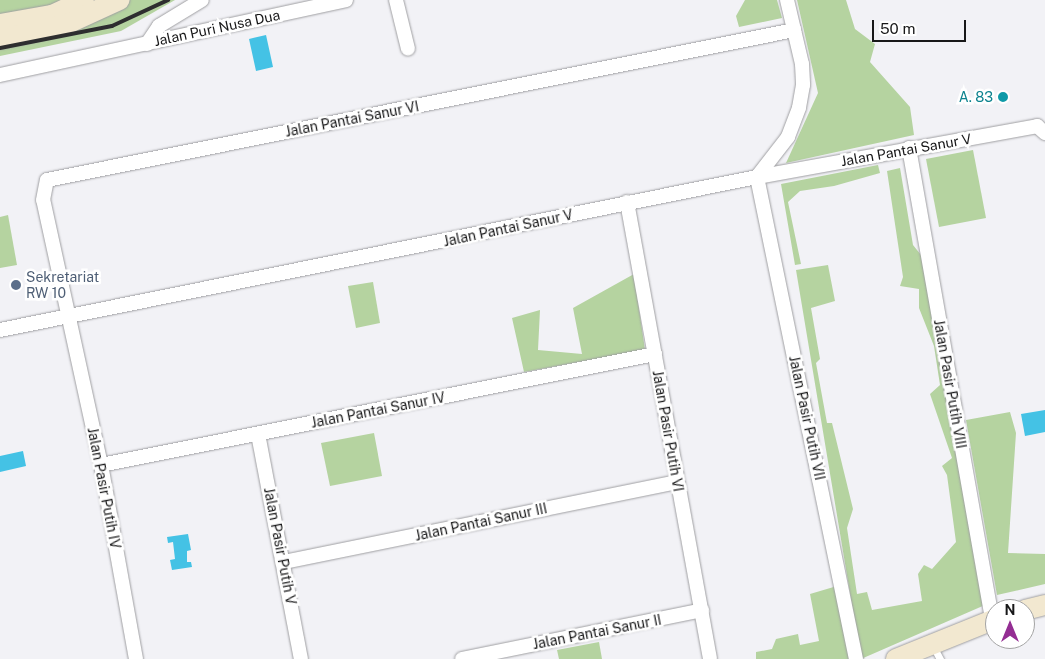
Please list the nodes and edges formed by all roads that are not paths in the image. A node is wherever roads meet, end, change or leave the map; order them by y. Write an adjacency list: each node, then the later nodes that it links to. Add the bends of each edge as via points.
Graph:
1 (84, 0): 7 (street, via 52,15)
2 (119, 0): 9 (street, via 65,25)
3 (202, 0): 10 (street, Jalan Puri Nusa Dua, via 159,26)
4 (346, 0): 10 (street, Jalan Puri Nusa Dua)
5 (396, 0): 11 (street)
6 (787, 0): 8 (street)
7 (0, 24)
8 (794, 30): 15 (street, via 802,64 799,108 788,137); 17 (street, Jalan Pantai Sanur VI, via 47,180 43,200)
9 (0, 39)
10 (147, 44): 12 (street, Jalan Puri Nusa Dua)
11 (408, 49)
12 (0, 74)
13 (1045, 133): 14 (street, Jalan Pantai Sanur V, via 1037,126)
14 (909, 148): 15 (street, Jalan Pantai Sanur V); 24 (street, Jalan Pasir Putih VIII)
15 (757, 176): 16 (street, Jalan Pantai Sanur V); 32 (street, Jalan Pasir Putih VII)
16 (627, 202): 17 (street, Jalan Pantai Sanur V); 19 (street, Jalan Pasir Putih VI)
17 (67, 317): 18 (street, Jalan Pantai Sanur V); 21 (street, Jalan Pasir Putih IV)
18 (0, 330)
19 (654, 354): 20 (street, Jalan Pantai Sanur IV); 22 (street, Jalan Pasir Putih VI)
20 (258, 434): 21 (street, Jalan Pantai Sanur IV); 23 (street, Jalan Pasir Putih V)
21 (101, 465): 28 (street, Jalan Pasir Putih IV)
22 (677, 482): 23 (street, Jalan Pantai Sanur III); 25 (street, Jalan Pasir Putih VI)
23 (284, 562): 29 (street, Jalan Pasir Putih V)
24 (989, 599)
25 (702, 610): 30 (street, Jalan Pantai Sanur II); 31 (street, Jalan Pasir Putih VI)
26 (985, 624): 27 (street)
27 (936, 652): 33 (street)
28 (136, 659)
29 (301, 659)
30 (462, 659)
31 (710, 659)
32 (856, 659)
33 (896, 659)

